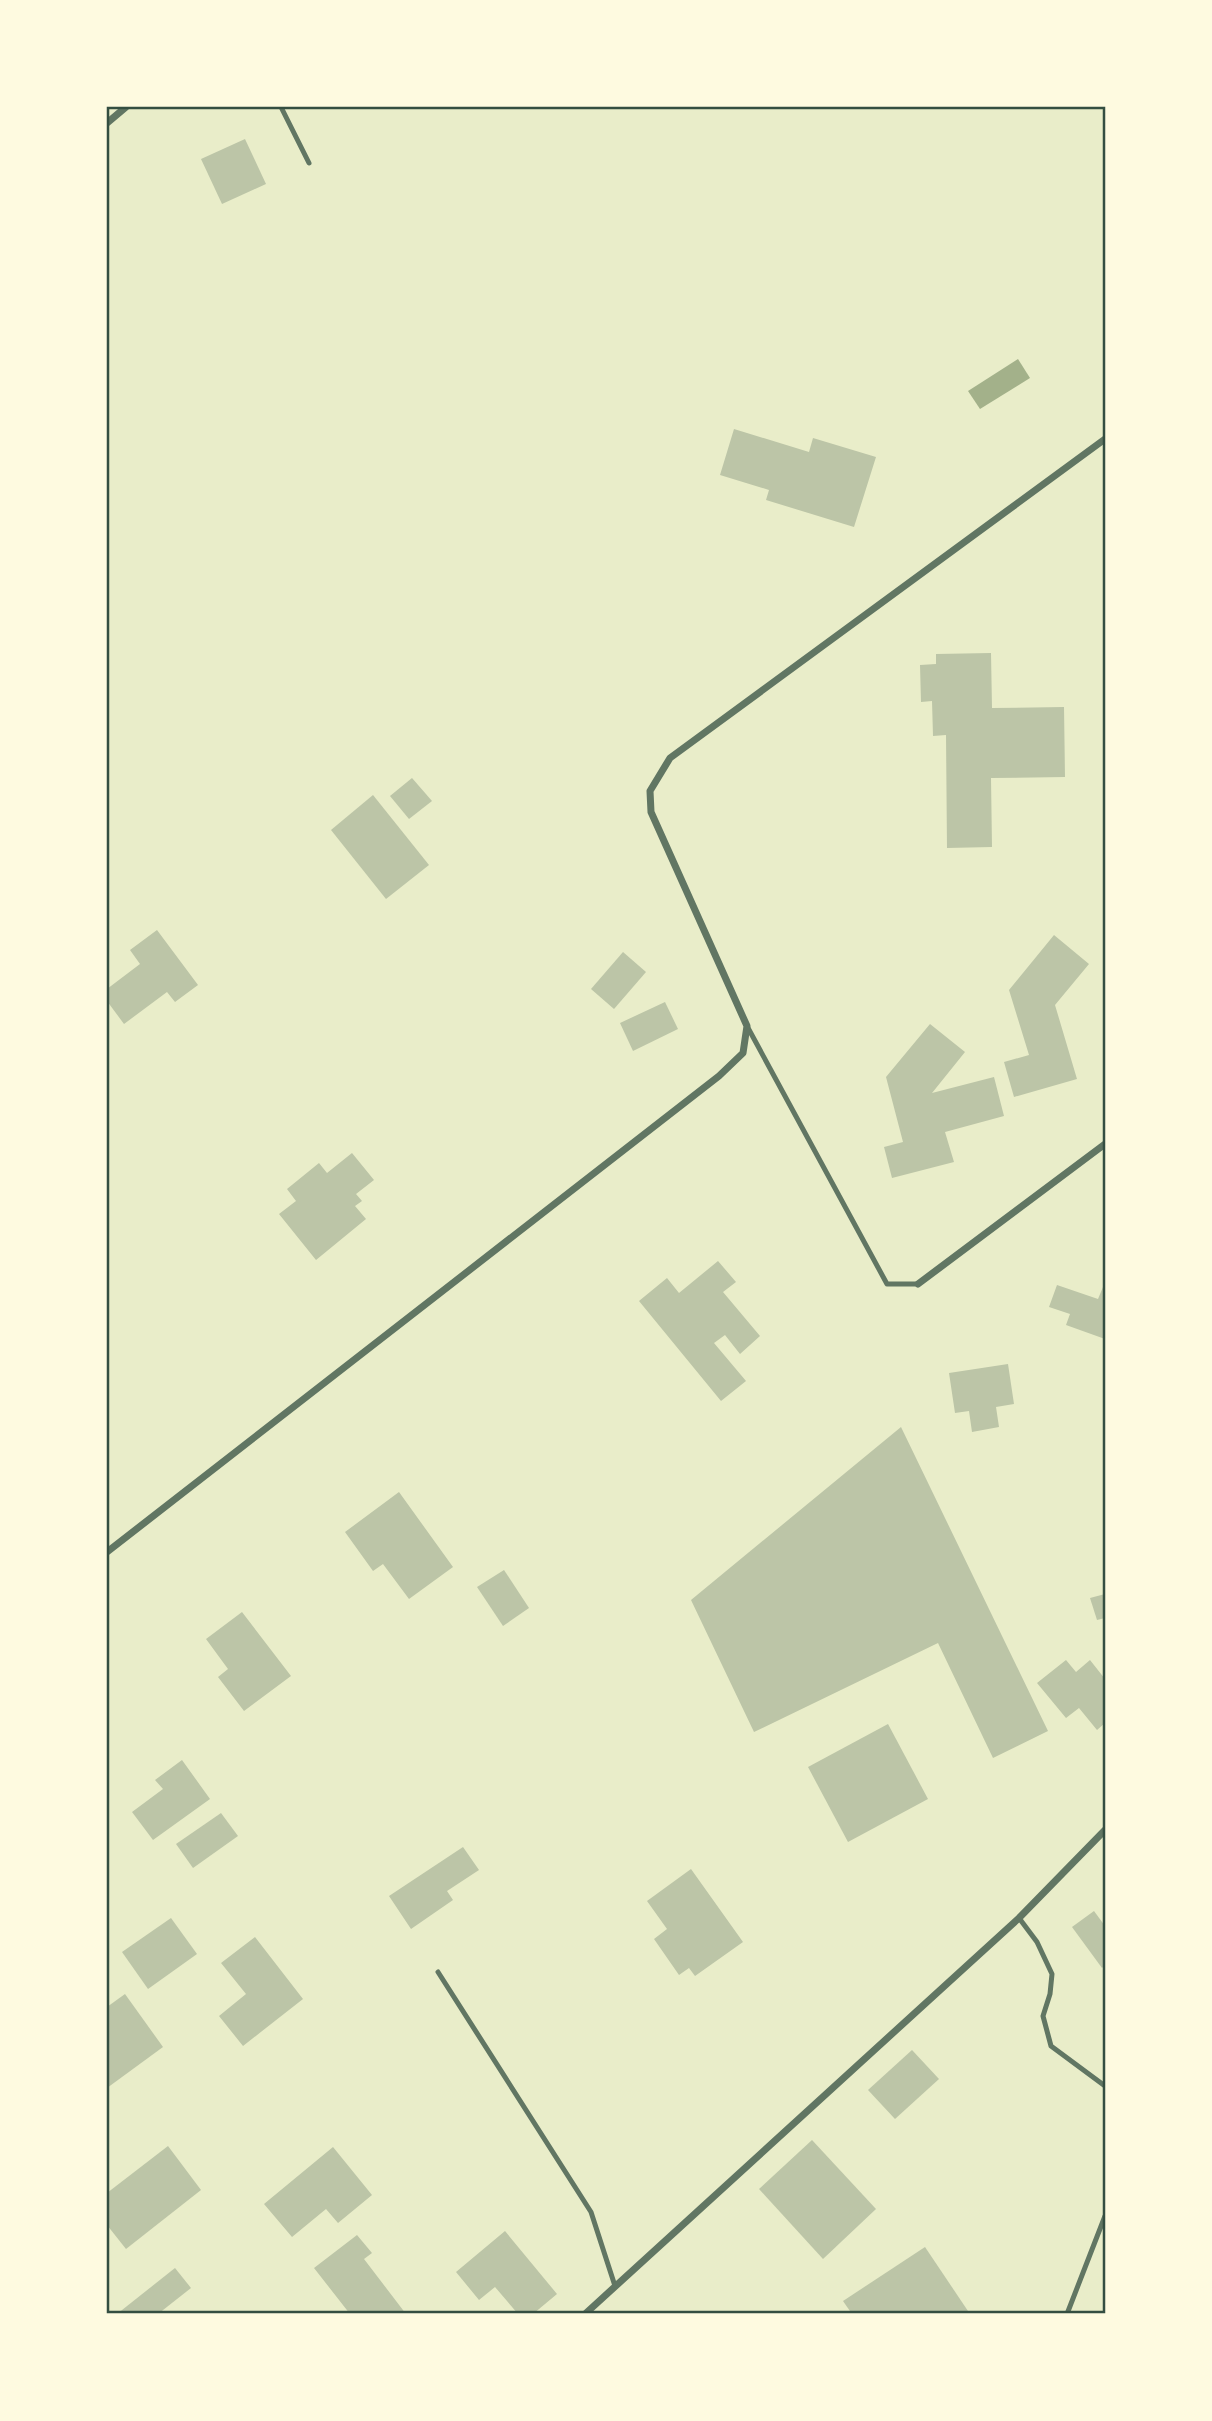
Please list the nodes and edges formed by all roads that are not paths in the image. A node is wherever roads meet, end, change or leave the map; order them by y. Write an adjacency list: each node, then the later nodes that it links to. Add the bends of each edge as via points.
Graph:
1 (126, 107): 3 (street)
2 (281, 107): 4 (lane)
3 (107, 122)
4 (309, 163)
5 (1105, 439): 6 (street, via 670,758 650,791 652,812)
6 (747, 1026): 8 (lane, via 887,1284); 9 (street, via 743,1053 719,1076)
7 (1105, 1144): 8 (street)
8 (918, 1284)
9 (107, 1552)
10 (1105, 1830): 11 (street)
11 (1019, 1918): 13 (lane, via 1052,1974 1043,2016 1051,2046); 15 (street)
12 (438, 1972): 15 (lane, via 591,2212)
13 (1105, 2086)
14 (1105, 2216): 17 (lane)
15 (615, 2286): 16 (street)
16 (585, 2314)
17 (1067, 2314)

